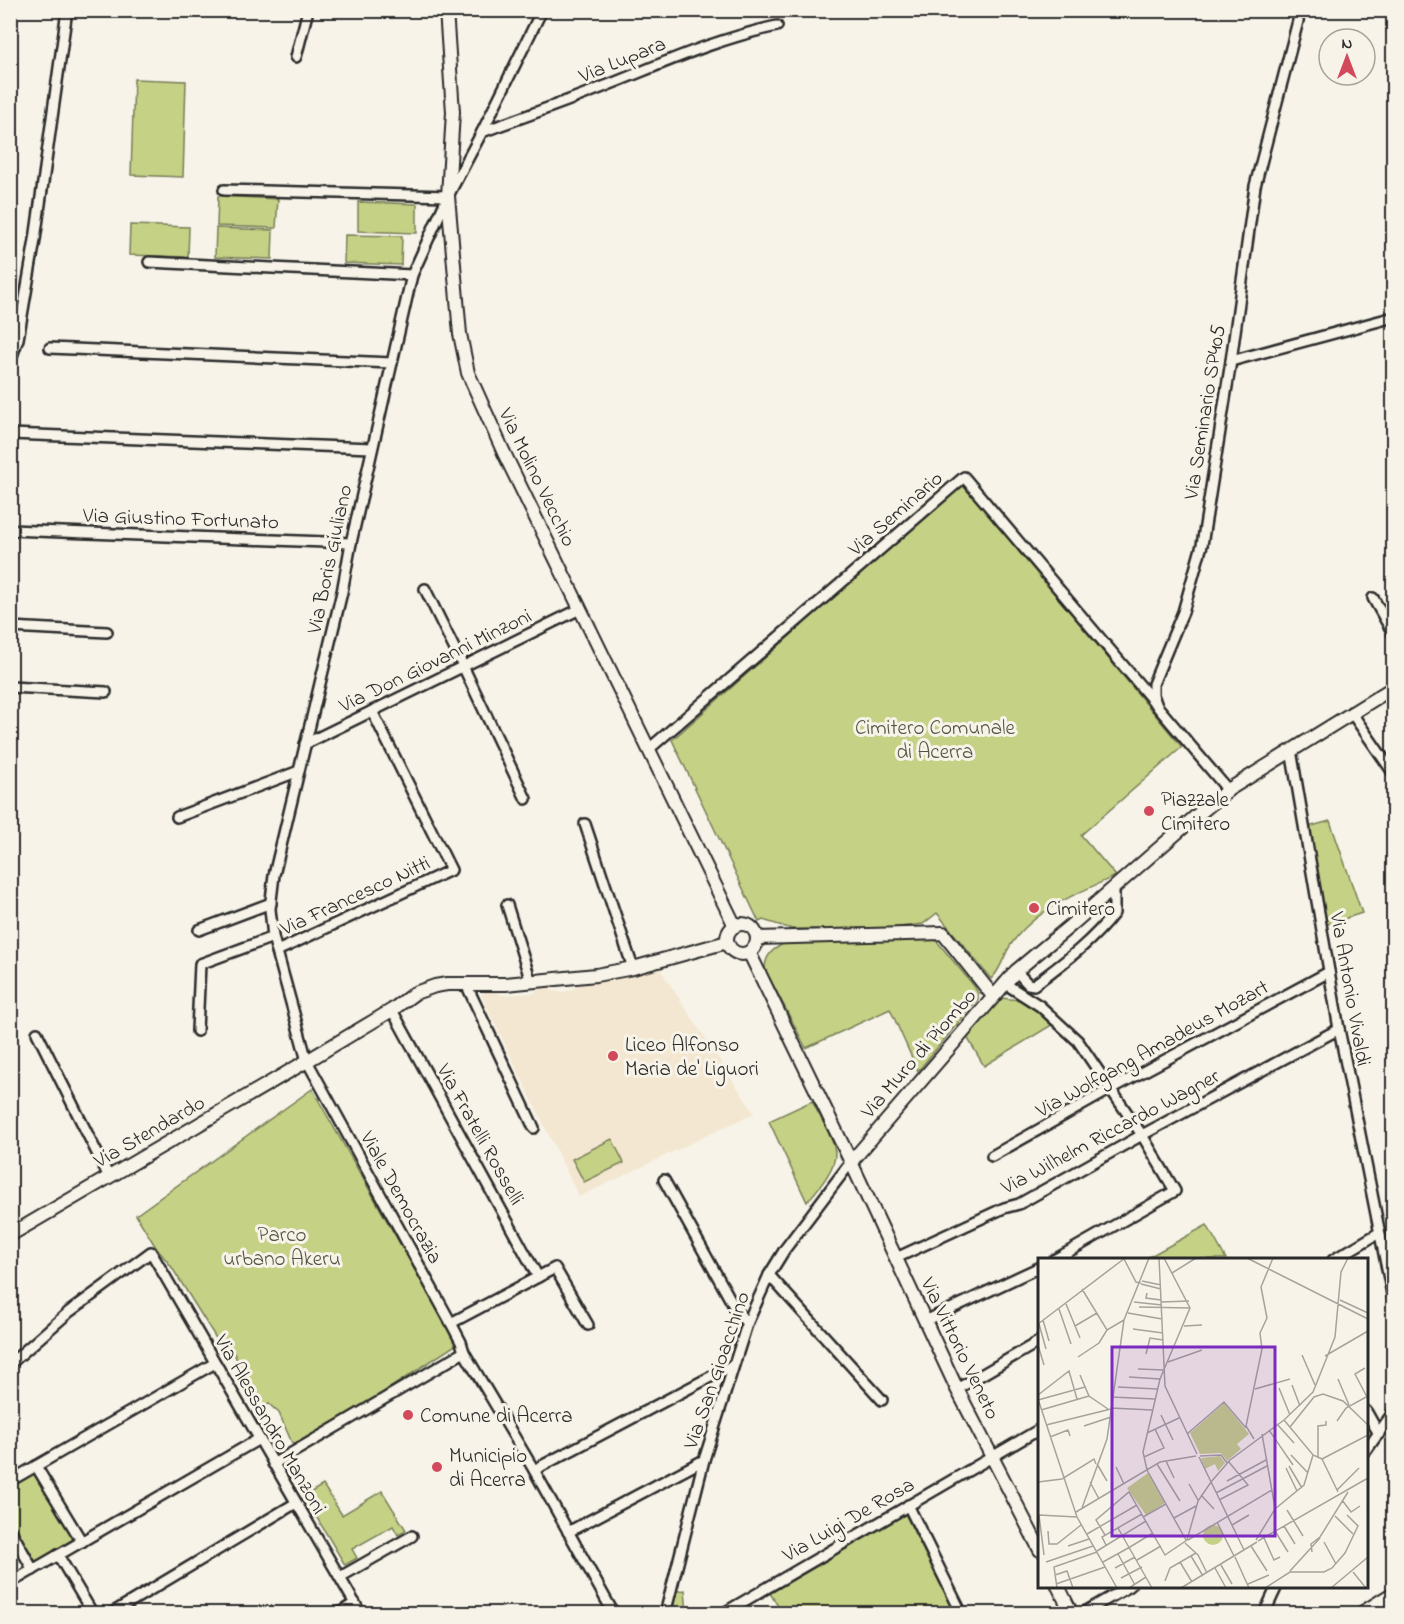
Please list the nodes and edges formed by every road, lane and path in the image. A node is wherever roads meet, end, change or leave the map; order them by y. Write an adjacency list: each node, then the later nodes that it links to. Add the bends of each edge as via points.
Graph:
1 (67, 10): 16 (street, via 35,240 18,339)
2 (308, 10): 7 (street)
3 (446, 10): 10 (street, Via Molino Vecchio, via 453,112)
4 (542, 10): 8 (street, Via Boris Giuliano)
5 (1299, 10): 15 (street, Via Seminario SP405, via 1255,186)
6 (777, 26): 8 (street, Via Lupara, via 696,49)
7 (296, 57)
8 (482, 132): 10 (street, Via Boris Giuliano)
9 (224, 190): 10 (street)
10 (448, 196): 12 (street, Via Boris Giuliano); 24 (street, Via Molino Vecchio, via 460,334 468,373)
11 (149, 262): 12 (street)
12 (412, 275): 17 (street, Via Boris Giuliano)
13 (1394, 316): 15 (street)
14 (50, 348): 17 (street)
15 (1231, 361): 32 (street, Via Seminario SP405, via 1202,544 1183,612 1153,684)
16 (10, 362)
17 (392, 363): 19 (street, Via Boris Giuliano)
18 (10, 434): 19 (street)
19 (372, 448): 21 (street, Via Boris Giuliano)
20 (10, 530): 21 (street, Via Giustino Fortunato)
21 (351, 543): 35 (street, Via Boris Giuliano)
22 (424, 589): 28 (street)
23 (1373, 597): 27 (street)
24 (580, 609): 28 (street, Via Don Giovanni Minzoni); 36 (street, Via Molino Vecchio)
25 (10, 627): 26 (street)
26 (107, 632)
27 (1394, 635)
28 (463, 666): 33 (street, Via Don Giovanni Minzoni); 41 (street)
29 (10, 687): 31 (street)
30 (1394, 687): 34 (street, Via Muro di Piombo)
31 (106, 692)
32 (1157, 706): 36 (street, Via Seminario, via 964,477); 40 (street)
33 (372, 711): 35 (street, Via Don Giovanni Minzoni); 52 (street, Via Francesco Nitti, via 451,870)
34 (1351, 712): 37 (street, Via Muro di Piombo); 39 (street)
35 (305, 744): 38 (street, Via Boris Giuliano)
36 (649, 749): 47 (street, Via Molino Vecchio)
37 (1291, 750): 40 (street, Via Muro di Piombo); 56 (street, Via Antonio Vivaldi)
38 (299, 771): 42 (street); 45 (street, Via Boris Giuliano)
39 (1394, 774)
40 (1228, 790): 44 (street, Via Muro di Piombo)
41 (526, 799)
42 (177, 817)
43 (585, 824): 54 (street)
44 (1114, 887): 55 (street, Via Muro di Piombo); 55 (street, via 1114,914 1072,957 1034,985)
45 (271, 903): 48 (street); 49 (street, Via Boris Giuliano)
46 (507, 905): 57 (street)
47 (735, 926): 50 (street, via 749,925); 51 (street, via 728,933)
48 (199, 930)
49 (273, 937): 52 (street, Via Boris Giuliano); 63 (street, via 200,964)
50 (757, 938): 53 (street); 60 (street, via 943,933)
51 (727, 942): 53 (street, via 736,953); 54 (street, Via Stendardo)
52 (277, 951): 65 (street, Via Boris Giuliano)
53 (749, 952): 70 (street)
54 (633, 968): 57 (street, Via Stendardo)
55 (1016, 971): 58 (street, Via Muro di Piombo)
56 (1329, 972): 62 (street, Via Antonio Vivaldi); 66 (street, Via Wolfgang Amadeus Mozart)
57 (531, 982): 59 (street, Via Stendardo)
58 (1004, 983): 60 (street, Via Muro di Piombo); 66 (street, via 1040,1006 1078,1041)
59 (466, 984): 61 (street, Via Stendardo, via 435,986 415,993); 67 (street)
60 (993, 996): 70 (street, Via Muro di Piombo)
61 (392, 1010): 65 (street, Via Stendardo); 80 (street, Via Fratelli Rosselli)
62 (1339, 1029): 68 (street, Via Wilhelm Riccardo Wagner); 73 (street, Via Antonio Vivaldi)
63 (197, 1031)
64 (37, 1033): 71 (street)
65 (307, 1061): 71 (street, Via Stendardo); 83 (street, Viale Democrazia)
66 (1111, 1089): 68 (street); 69 (street, Via Wolfgang Amadeus Mozart)
67 (534, 1128)
68 (1142, 1135): 75 (street, Via Wilhelm Riccardo Wagner, via 1019,1204); 76 (street, via 1175,1191)
69 (992, 1156)
70 (851, 1162): 75 (street, Via Vittorio Veneto); 79 (street, Via San Gioacchino, via 785,1248)
71 (109, 1177): 74 (street, Via Stendardo)
72 (664, 1180): 84 (street)
73 (1379, 1233): 77 (street); 81 (street, Via Antonio Vivaldi)
74 (10, 1235)
75 (896, 1258): 82 (street, Via Vittorio Veneto)
76 (1058, 1258)
77 (1336, 1258)
78 (1038, 1268): 82 (street)
79 (770, 1275): 84 (street, Via San Gioacchino); 92 (street)
80 (538, 1277): 83 (street); 85 (street, via 555,1268)
81 (1394, 1304)
82 (925, 1321): 91 (street, Via Vittorio Veneto)
83 (451, 1323): 87 (street, Viale Democrazia)
84 (747, 1324): 90 (street, Via San Gioacchino)
85 (588, 1325)
86 (1038, 1342): 91 (street)
87 (464, 1352): 101 (street); 103 (street, Viale Democrazia)
88 (214, 1363): 89 (street, Via Alessandro Manzoni, via 151,1252 69,1312); 97 (street, Via Alessandro Manzoni); 102 (street)
89 (10, 1364)
90 (733, 1365): 100 (street, Via San Gioacchino); 103 (street)
91 (957, 1389): 99 (street, Via Vittorio Veneto)
92 (882, 1400)
93 (1394, 1411): 96 (street)
94 (1368, 1415): 96 (street)
95 (1038, 1430): 99 (street, Via Luigi De Rosa)
96 (1378, 1434): 98 (street)
97 (259, 1439): 101 (street, Via Alessandro Manzoni); 111 (street)
98 (1368, 1448)
99 (992, 1456): 106 (street, Via Luigi De Rosa); 109 (street, Via Vittorio Veneto)
100 (704, 1460): 108 (street); 126 (street, Via San Gioacchino)
101 (273, 1464): 105 (street, Via Alessandro Manzoni)
102 (36, 1466): 104 (street); 111 (street)
103 (534, 1470): 108 (street, Viale Democrazia)
104 (11, 1480)
105 (296, 1503): 114 (street, Via Alessandro Manzoni); 122 (street)
106 (908, 1505): 127 (street, Via Luigi De Rosa); 128 (street)
107 (10, 1529): 113 (street)
108 (568, 1532): 125 (street, Viale Democrazia)
109 (1036, 1534)
110 (412, 1536): 114 (street)
111 (82, 1542): 112 (street)
112 (58, 1555): 113 (street); 121 (street)
113 (33, 1570): 115 (street)
114 (340, 1577): 120 (street, Via Alessandro Manzoni)
115 (10, 1583)
116 (1059, 1588): 129 (street)
117 (1128, 1588): 130 (street)
118 (1277, 1588): 131 (street)
119 (1394, 1594): 132 (main road)
120 (355, 1603): 123 (street); 124 (street, Via Alessandro Manzoni)
121 (93, 1614)
122 (110, 1614)
123 (338, 1614)
124 (362, 1614)
125 (614, 1614)
126 (665, 1614)
127 (722, 1614)
128 (962, 1614)
129 (1072, 1614)
130 (1081, 1614)
131 (1264, 1614)
132 (1362, 1614)

